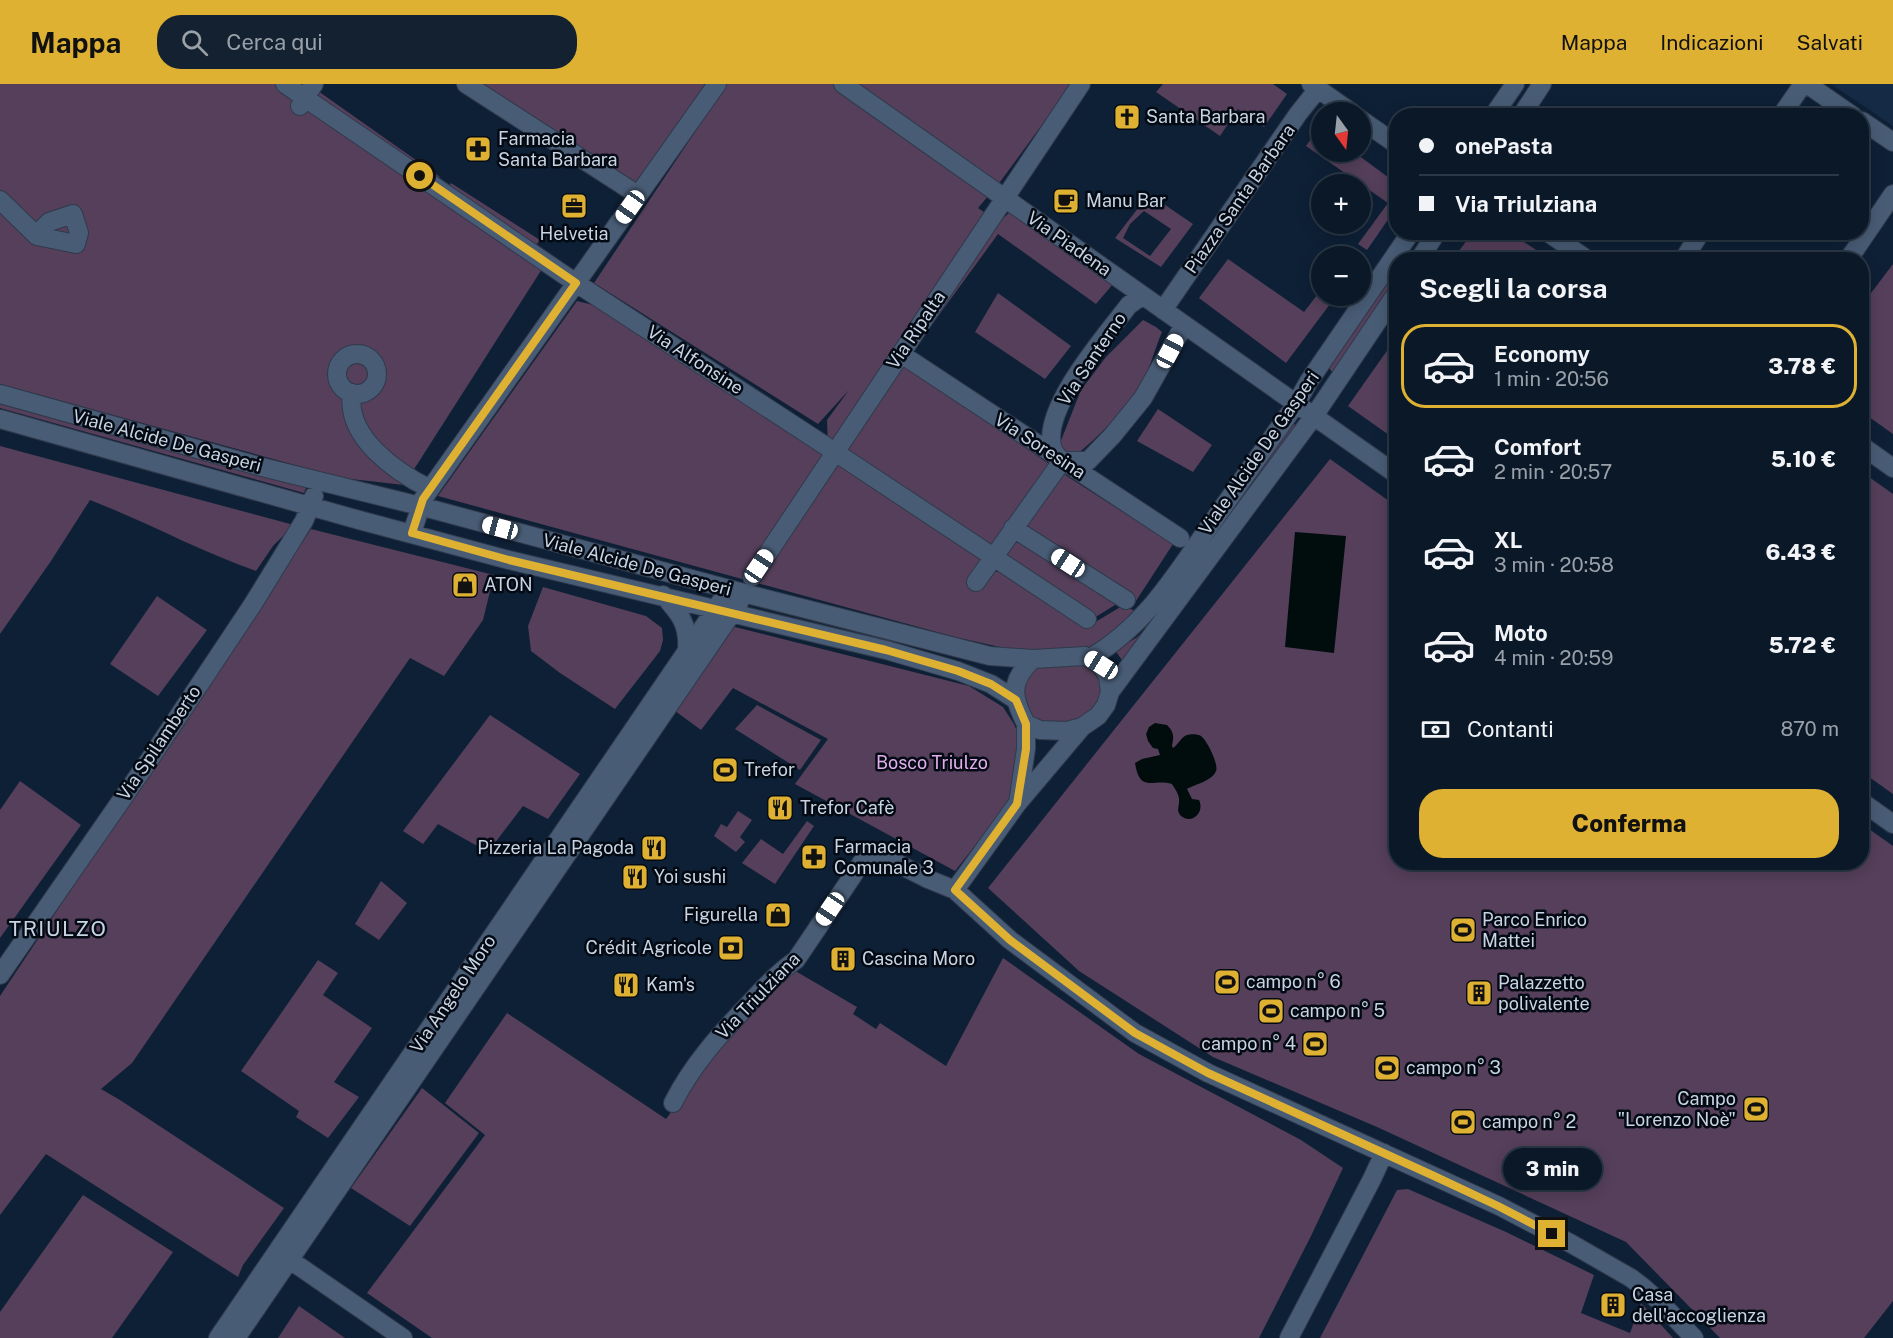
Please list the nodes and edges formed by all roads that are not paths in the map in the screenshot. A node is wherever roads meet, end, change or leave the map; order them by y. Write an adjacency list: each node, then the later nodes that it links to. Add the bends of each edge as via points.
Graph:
1 (285, 84): 10 (street, Via Alfonsine)
2 (466, 84): 21 (street)
3 (717, 84): 21 (street)
4 (843, 84): 22 (street, Via Piadena)
5 (1081, 84): 22 (street, Via Ripalta)
6 (1515, 84): 12 (street)
7 (1542, 84): 13 (street)
8 (1805, 84): 14 (street); 15 (street)
9 (1314, 86): 11 (street); 32 (street, Piazza Santa Barbara)
10 (306, 96): 29 (street, Via Alfonsine)
11 (1337, 102)
12 (1498, 108)
13 (1526, 108)
14 (1788, 108)
15 (1841, 108)
16 (1869, 126): 19 (street)
17 (1371, 127): 18 (street)
18 (1389, 139)
19 (1893, 142)
20 (1893, 194): 24 (street)
21 (638, 195): 29 (street)
22 (1005, 198): 30 (street, Via Piadena); 34 (street, Via Ripalta)
23 (0, 200): 25 (street)
24 (1869, 229)
25 (36, 235)
26 (1559, 240): 27 (street)
27 (1576, 252)
28 (1389, 264): 37 (street, Viale Alcide De Gasperi)
29 (576, 283): 41 (street, Via Alfonsine); 46 (street)
30 (1142, 296): 32 (street, Via Piadena); 42 (street, Via Santerno, via 1129,305 1057,410 1052,449)
31 (1389, 304): 38 (street, Viale Alcide De Gasperi)
32 (1163, 310): 33 (street, Via Piadena)
33 (1184, 325): 37 (street, Via Piadena); 42 (street, via 1143,398 1113,435 1088,461)
34 (901, 354): 41 (street, Via Ripalta); 42 (street, Via Soresina)
35 (352, 393): 46 (street, via 357,426 364,438 397,470)
36 (0, 394): 45 (street, Viale Alcide De Gasperi)
37 (1296, 404): 38 (street); 60 (street, Viale Alcide De Gasperi, via 1163,592 1125,634)
38 (1314, 416): 44 (street); 62 (street, Viale Alcide De Gasperi)
39 (0, 419): 47 (street, Viale Alcide De Gasperi)
40 (1869, 451): 43 (street)
41 (835, 452): 52 (street, Via Alfonsine); 54 (street, Via Ripalta)
42 (1062, 461): 49 (street); 51 (street, Via Soresina)
43 (1893, 468)
44 (1389, 469)
45 (318, 481): 47 (street, Via Spilamberto); 48 (street, Viale Alcide De Gasperi)
46 (430, 489): 48 (street)
47 (311, 506): 50 (street, Viale Alcide De Gasperi); 70 (street, Via Spilamberto, via 153,754)
48 (420, 506): 50 (street); 54 (street, Viale Alcide De Gasperi)
49 (1013, 528): 52 (street); 56 (street)
50 (412, 533): 55 (street, Viale Alcide De Gasperi)
51 (1180, 538)
52 (994, 556): 53 (street); 58 (street, Via Alfonsine)
53 (976, 582)
54 (741, 586): 57 (street, Via Angelo Moro); 61 (street, Viale Alcide De Gasperi, via 990,656)
55 (663, 595): 57 (street, Viale Alcide De Gasperi); 59 (street, via 684,623)
56 (1126, 600)
57 (725, 611): 59 (street, Via Angelo Moro); 63 (street, Viale Alcide De Gasperi, via 958,671 991,684); 73 (street, Via Angelo Moro)
58 (1087, 619)
59 (687, 651): 74 (street, Via Angelo Moro)
60 (1090, 658): 61 (street); 62 (street, via 1101,665)
61 (1033, 659): 63 (street, via 1022,669 1015,686)
62 (1110, 692): 65 (street, via 1098,716)
63 (1016, 700): 64 (street)
64 (1026, 724): 65 (street, via 1054,731); 66 (street)
65 (1082, 727): 66 (street)
66 (1017, 804): 69 (street)
67 (1869, 807): 68 (street)
68 (1893, 824)
69 (955, 890): 71 (street, Via Triulziana, via 878,853 867,856 796,960 780,970 709,1048); 72 (street, Via Triulziana, via 1010,940 1135,1033 1208,1073)
70 (0, 975)
71 (673, 1103)
72 (1384, 1153): 77 (street); 78 (street, Via Triulziana, via 1498,1206 1631,1278 1659,1300)
73 (290, 1260): 75 (street, Via Angelo Moro); 76 (street)
74 (218, 1338)
75 (236, 1338)
76 (403, 1338)
77 (1289, 1338)
78 (1694, 1338)

